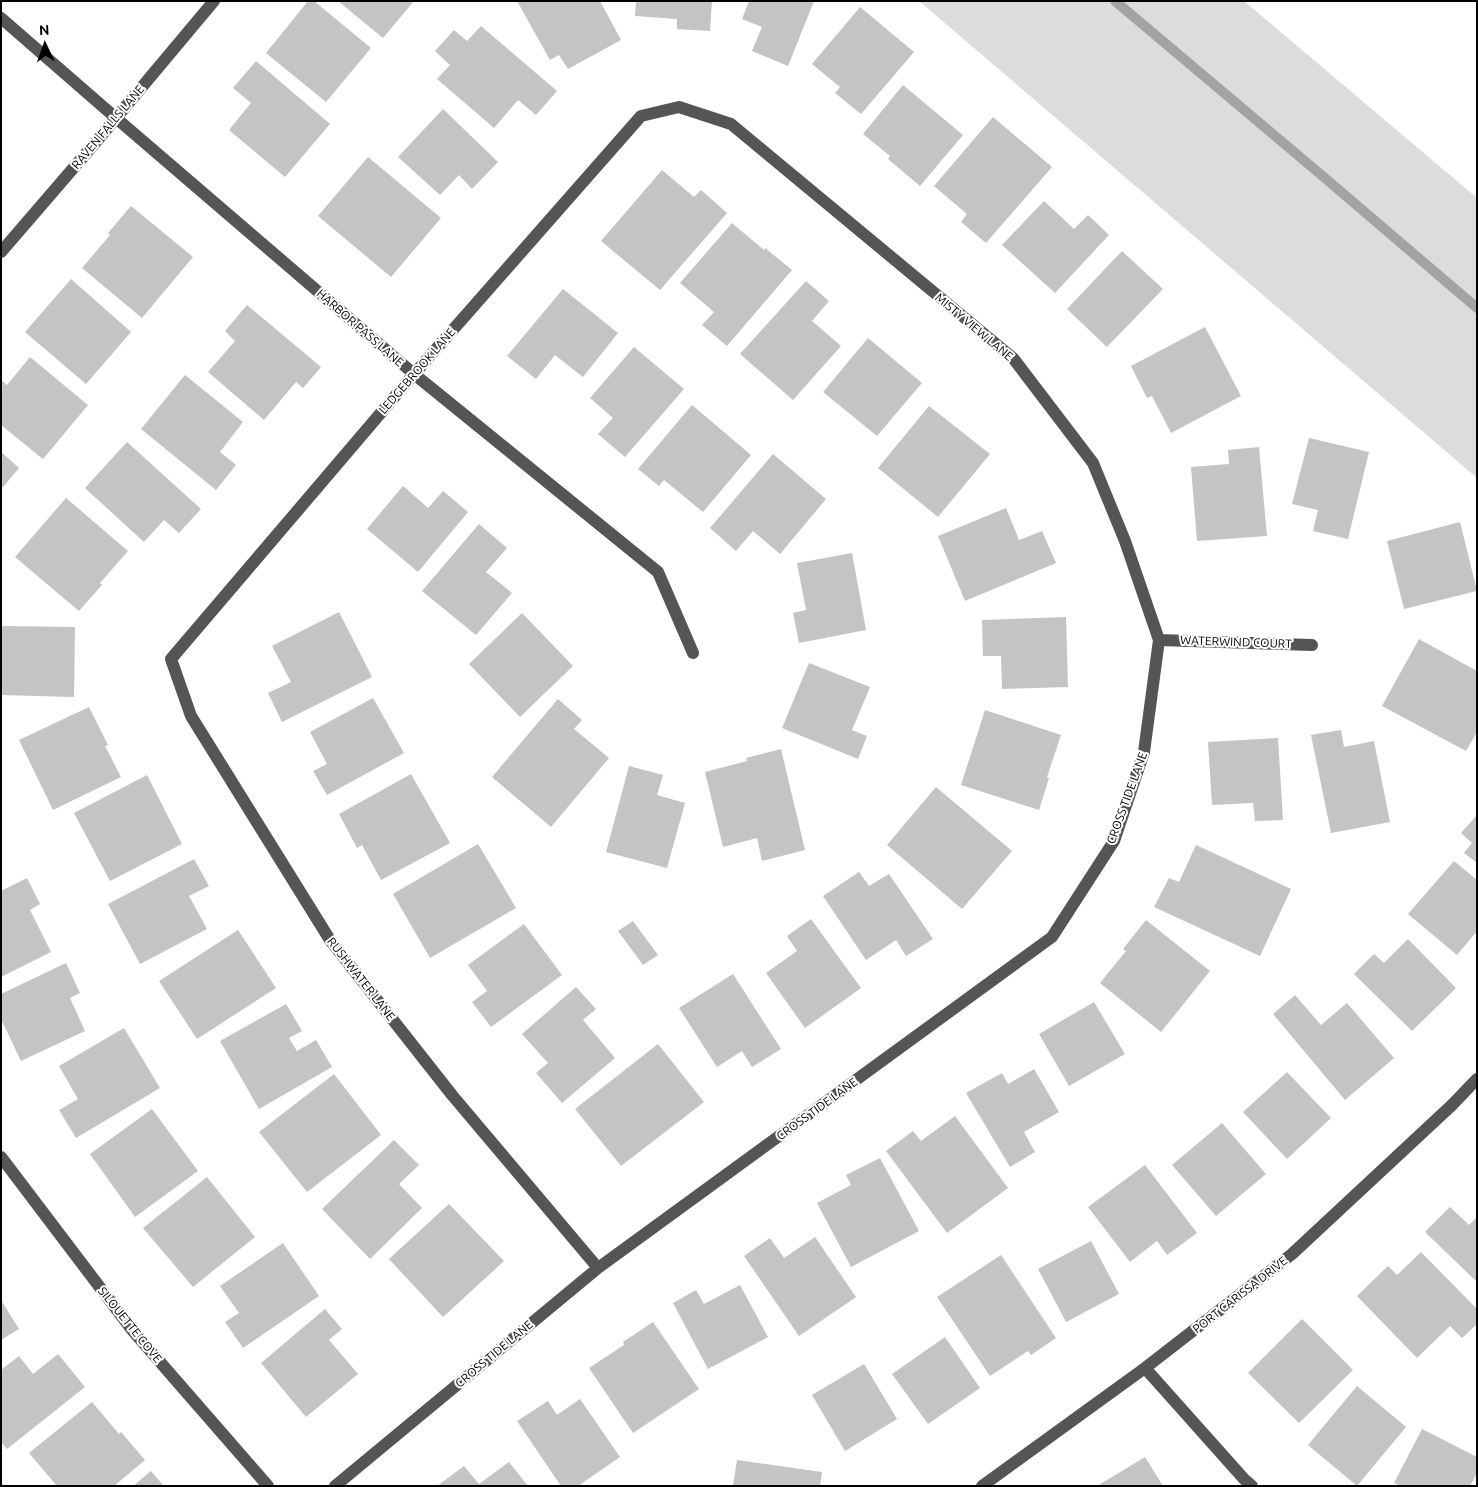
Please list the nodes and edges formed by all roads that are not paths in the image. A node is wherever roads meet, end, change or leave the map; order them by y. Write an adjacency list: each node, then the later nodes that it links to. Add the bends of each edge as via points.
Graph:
1 (214, 1): 4 (street, RAVEN FALLS LANE)
2 (1, 18): 4 (street, HARBOR PASS LANE)
3 (680, 107): 6 (street, LEDGEBROOK LANE, via 641,116); 7 (street, MISTY VIEW LANE, via 731,124 1012,358 1093,463 1125,541)
4 (116, 118): 5 (street, RAVEN FALLS LANE); 6 (street, HARBOR PASS LANE)
5 (1, 252)
6 (414, 374): 9 (street, HARBOR PASS LANE, via 658,572); 10 (street, LEDGEBROOK LANE)
7 (1159, 640): 8 (street, WATERWIND COURT); 13 (street, CROSS TIDE LANE, via 1144,752 1114,841 1052,937)
8 (1312, 644)
9 (693, 654)
10 (171, 659): 13 (street, RUSHWATER LANE, via 191,716 330,940 452,1095)
11 (1477, 1079): 14 (street, PORT CARISSA DRIVE, via 1292,1254)
12 (1, 1157): 15 (street, SILOUETTE COVE, via 133,1332)
13 (598, 1268): 16 (street, CROSS TIDE LANE)
14 (1145, 1368): 17 (street, PORT CARISSA DRIVE); 18 (street)
15 (268, 1486)
16 (334, 1486)
17 (982, 1486)
18 (1252, 1486)

